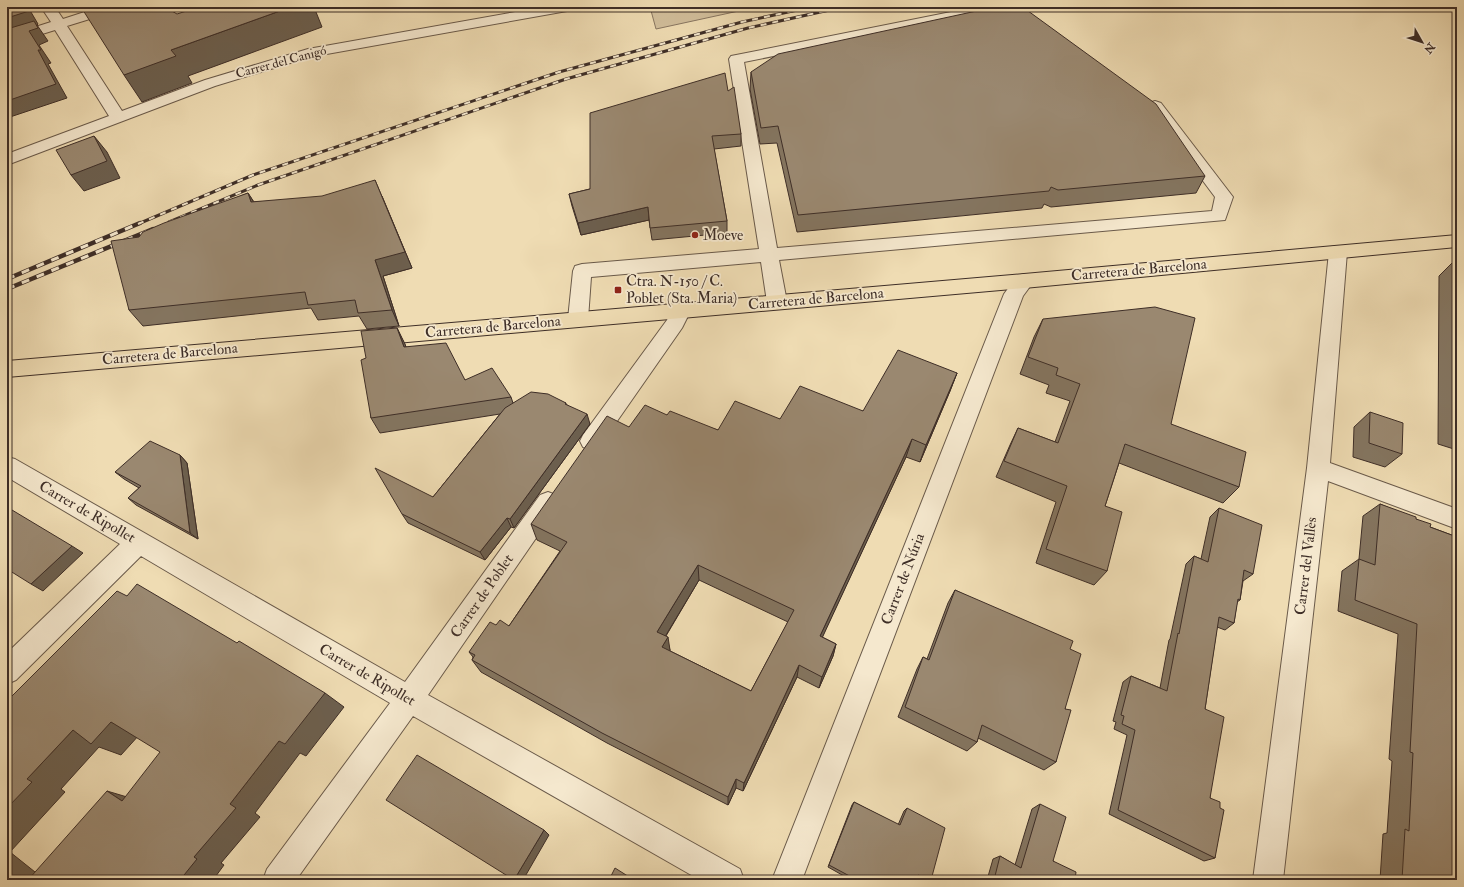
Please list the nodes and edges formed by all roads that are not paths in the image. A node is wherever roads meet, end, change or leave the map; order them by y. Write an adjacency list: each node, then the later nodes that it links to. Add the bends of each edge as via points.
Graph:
1 (48, 7): 5 (street)
2 (114, 7): 5 (street)
3 (567, 7): 8 (street, Carrer del Canigó, via 308,53 210,83)
4 (1015, 13): 12 (street, via 996,7 736,59)
5 (58, 24): 6 (street); 8 (street)
6 (7, 41)
7 (1142, 97): 12 (street, via 1155,105 1224,197 1219,216)
8 (118, 118): 9 (street, Carrer del Canigó)
9 (7, 160)
10 (1457, 241): 11 (main road, Carretera de Barcelona)
11 (1338, 252): 13 (main road, Carretera de Barcelona); 20 (street, Carrer del Vallès)
12 (769, 255): 14 (street); 16 (street, via 582,271)
13 (1024, 281): 14 (main road, Carretera de Barcelona); 28 (street, Carrer de Núria, via 1014,294)
14 (777, 302): 15 (main road, Carretera de Barcelona)
15 (681, 310): 16 (main road, Carretera de Barcelona); 18 (street)
16 (578, 319): 17 (main road, Carretera de Barcelona)
17 (7, 369)
18 (579, 458)
19 (7, 466): 23 (street, Carrer de Ripollet)
20 (1318, 468): 22 (street); 29 (street, Carrer del Vallès)
21 (561, 484): 25 (street, Carrer de Poblet)
22 (1457, 519)
23 (139, 542): 24 (street); 25 (street, Carrer de Ripollet)
24 (7, 671)
25 (409, 699): 26 (street, Carrer de Poblet); 27 (street, Carrer de Ripollet)
26 (278, 880)
27 (729, 880)
28 (787, 880)
29 (1268, 880)

